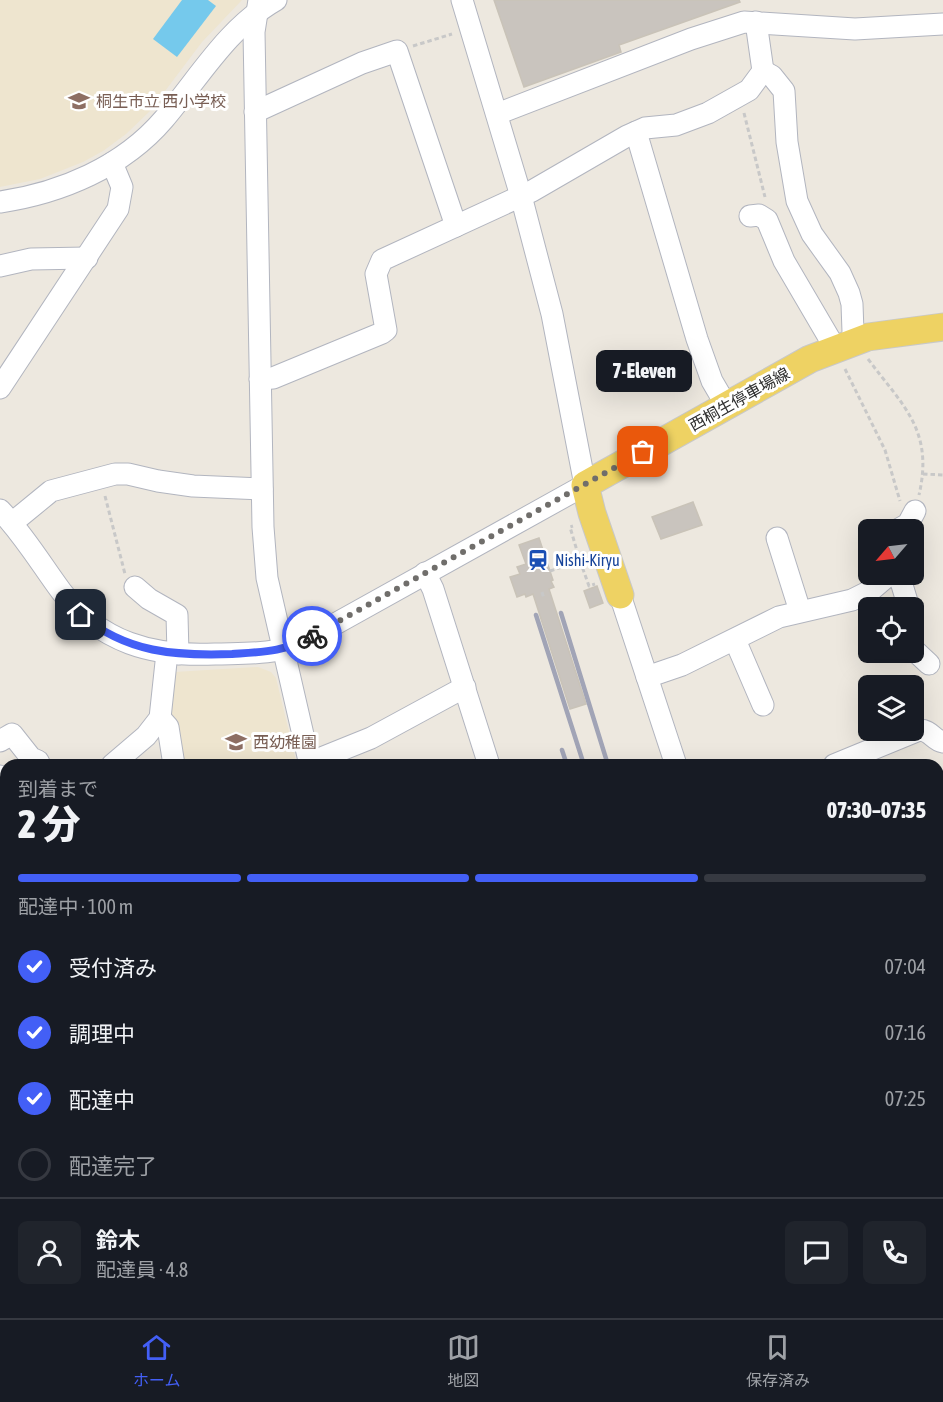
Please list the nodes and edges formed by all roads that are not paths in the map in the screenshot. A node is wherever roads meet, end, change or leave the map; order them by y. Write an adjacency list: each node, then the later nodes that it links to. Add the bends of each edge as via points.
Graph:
1 (276, 0): 3 (street)
2 (462, 0): 8 (street)
3 (258, 6): 7 (street, via 254,32); 10 (street, via 157,127)
4 (756, 22): 5 (street, via 855,29); 6 (street); 8 (street, via 732,25 691,39)
5 (943, 24)
6 (763, 71): 9 (street, via 749,90 696,119); 18 (street, via 784,91 787,142 797,201 812,234 840,273 849,293)
7 (255, 112): 14 (street, via 397,51); 19 (street)
8 (497, 114): 11 (street)
9 (636, 132): 11 (street); 21 (street, via 697,339 712,381)
10 (112, 163): 12 (street, via 54,190); 15 (street, via 122,187 121,201)
11 (521, 196): 14 (street); 22 (street, via 552,314)
12 (0, 202)
13 (758, 218): 18 (street, via 784,261)
14 (456, 226): 19 (street, via 381,260 376,274 386,330 273,378)
15 (87, 258): 16 (street, via 31,259); 20 (street)
16 (0, 266)
17 (943, 327): 18 (main road, 西桐生停車場線, via 888,333)
18 (849, 350): 21 (main road, 西桐生停車場線, via 810,359)
19 (260, 379): 23 (street)
20 (0, 388)
21 (726, 405): 22 (main road, 西桐生停車場線)
22 (585, 485): 26 (street); 29 (main road)
23 (262, 489): 24 (street, via 193,486 121,473 51,491); 32 (street, via 267,578)
24 (6, 517): 33 (street, via 81,615 112,636)
25 (777, 538): 30 (street)
26 (425, 573): 32 (street); 35 (street)
27 (879, 585): 30 (street, via 852,600)
28 (135, 587): 33 (street, via 177,615)
29 (620, 595): 34 (street)
30 (800, 611): 31 (street, via 779,617)
31 (735, 640): 34 (street); 36 (street)
32 (283, 650): 33 (street); 43 (street)
33 (172, 653): 37 (street)
34 (647, 678): 46 (street)
35 (465, 687): 44 (street, via 371,738); 45 (street)
36 (763, 705)
37 (160, 718): 41 (street); 42 (street, via 168,727)
38 (0, 741): 40 (street, via 12,734)
39 (943, 742): 47 (street, via 920,730)
40 (29, 759)
41 (119, 759)
42 (173, 759)
43 (308, 759)
44 (321, 759)
45 (487, 759)
46 (674, 759)
47 (849, 759)

